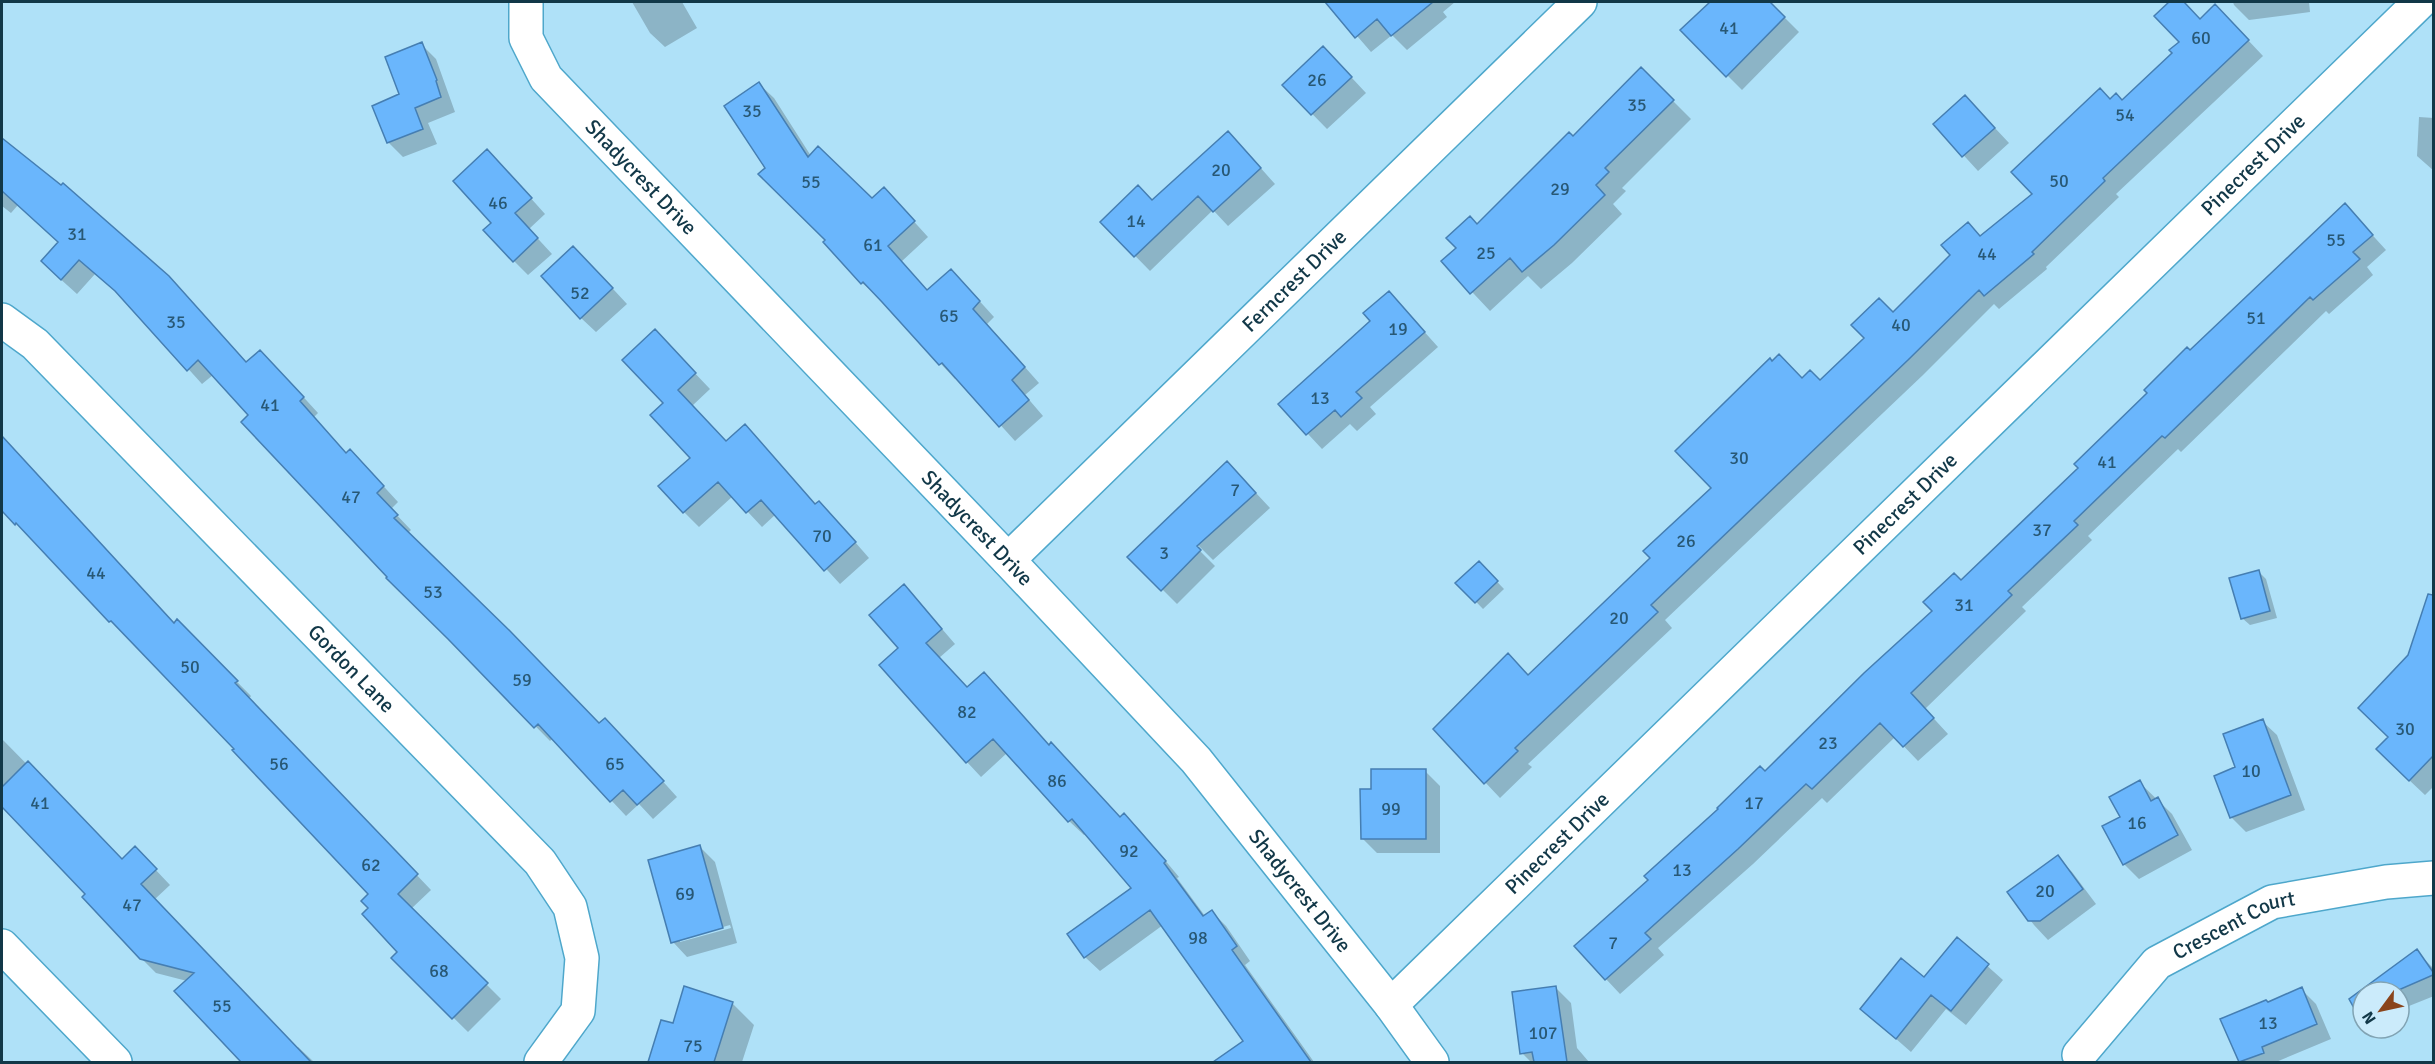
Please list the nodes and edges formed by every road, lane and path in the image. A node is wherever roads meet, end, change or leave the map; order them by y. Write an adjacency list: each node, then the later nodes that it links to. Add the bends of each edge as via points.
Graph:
1 (526, 2): 5 (street, Shadycrest Drive, via 526,38 546,78)
2 (1580, 2): 5 (street, Ferncrest Drive)
3 (2420, 2): 8 (street, Pinecrest Drive)
4 (2, 320): 11 (street, Gordon Lane, via 35,344 540,862 570,908 582,958 578,1011)
5 (1008, 560): 8 (street, Shadycrest Drive, via 1196,760)
6 (2433, 878): 9 (street, Crescent Court, via 2272,902 2157,963)
7 (2, 946): 10 (street)
8 (1391, 1005): 12 (street, Shadycrest Drive)
9 (2079, 1055)
10 (115, 1062)
11 (541, 1062)
12 (1432, 1062)

